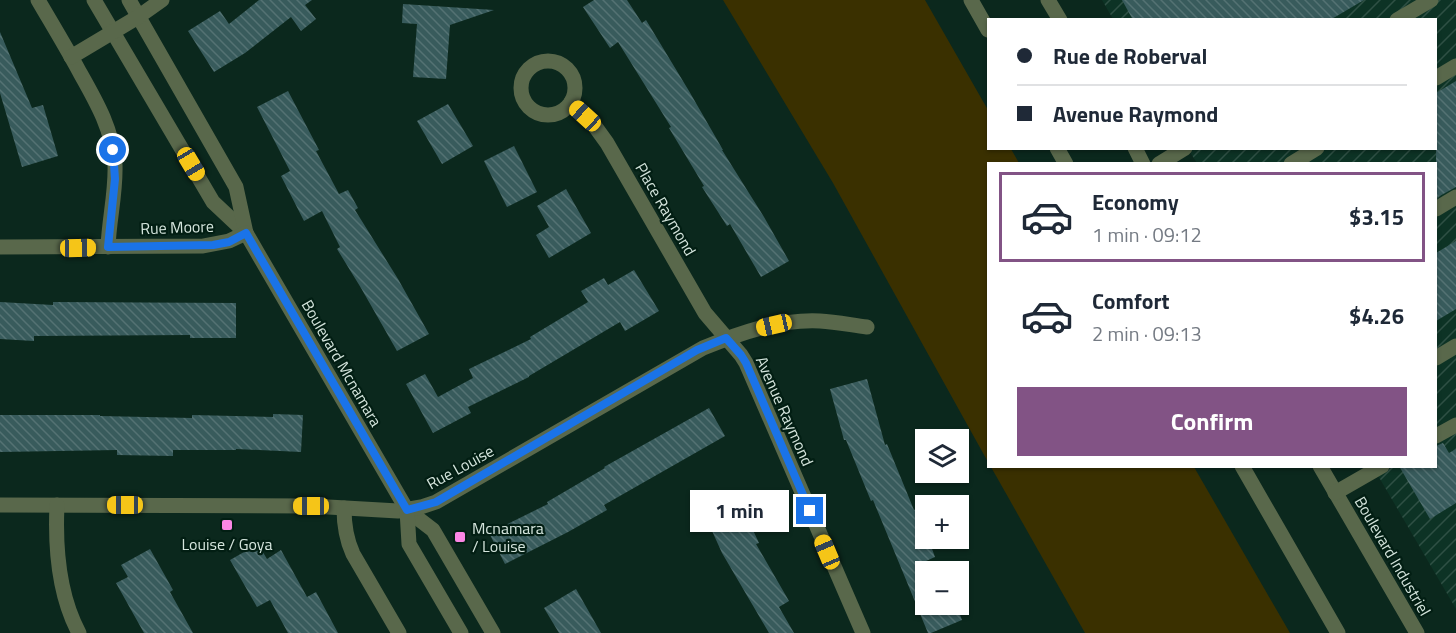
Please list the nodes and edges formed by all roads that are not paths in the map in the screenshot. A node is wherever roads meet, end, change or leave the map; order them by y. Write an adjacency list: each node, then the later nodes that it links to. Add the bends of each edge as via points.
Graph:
1 (38, 0): 13 (street)
2 (94, 0): 12 (street, Boulevard Mcnamara)
3 (129, 0): 8 (street, Boulevard Mcnamara)
4 (162, 0): 8 (street)
5 (971, 0): 11 (street)
6 (1048, 0): 9 (street)
7 (1431, 0): 10 (street)
8 (138, 16): 12 (street); 23 (street, Boulevard Mcnamara, via 236,188)
9 (1059, 18)
10 (1400, 18)
11 (987, 28)
12 (113, 32): 13 (street); 23 (street, Boulevard Mcnamara, via 213,202)
13 (71, 57): 24 (street, via 98,104 113,150 115,179)
14 (1456, 66): 15 (street)
15 (1437, 77)
16 (571, 102): 27 (street, Place Raymond, via 607,143 705,313)
17 (1182, 150): 19 (street)
18 (1314, 150): 20 (street)
19 (1162, 162)
20 (1294, 162)
21 (1456, 197): 22 (street)
22 (1437, 208)
23 (246, 233): 24 (street, Rue Moore, via 213,245); 39 (street, Boulevard Mcnamara)
24 (108, 247): 25 (street, Rue Moore)
25 (0, 248)
26 (867, 327): 27 (street, Rue Louise, via 789,322)
27 (726, 338): 39 (street, Rue Louise, via 697,350 436,502); 44 (street, Avenue Raymond, via 748,367)
28 (1456, 346): 29 (street)
29 (1437, 357)
30 (1456, 425): 31 (street)
31 (1437, 435)
32 (1243, 468): 45 (street)
33 (1321, 468): 35 (street, Boulevard Industriel)
34 (1379, 468): 35 (street)
35 (1335, 493): 46 (street, Boulevard Industriel)
36 (0, 505): 37 (street, Rue Louise)
37 (57, 505): 38 (street, Rue Louise); 40 (street, via 59,571)
38 (344, 508): 39 (street, Rue Louise); 41 (street, via 350,549)
39 (407, 510): 42 (street, Boulevard Mcnamara, via 409,544); 43 (street, Boulevard Mcnamara, via 433,530)
40 (79, 633)
41 (399, 633)
42 (461, 633)
43 (493, 633)
44 (863, 633)
45 (1338, 633)
46 (1417, 633)

